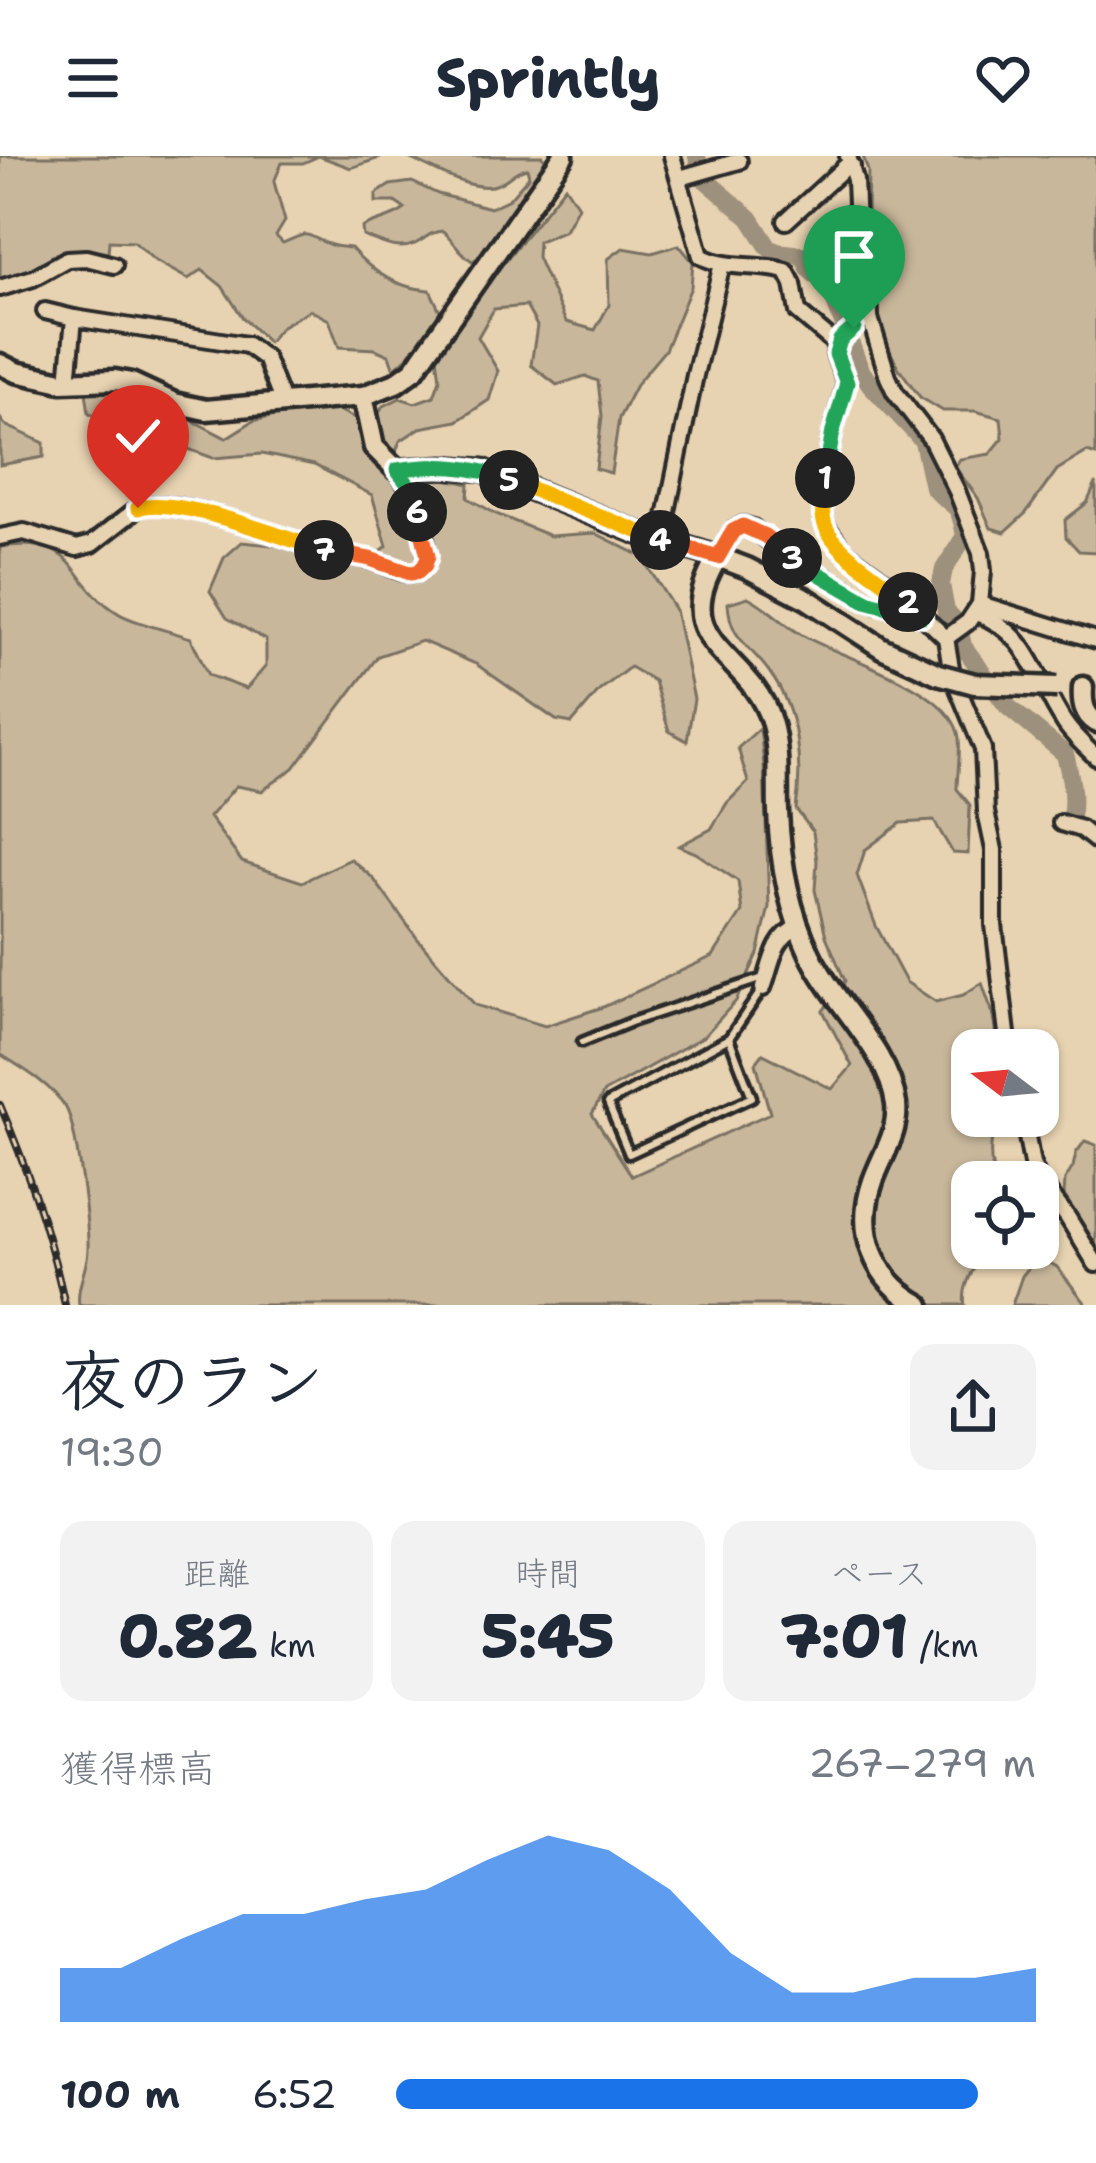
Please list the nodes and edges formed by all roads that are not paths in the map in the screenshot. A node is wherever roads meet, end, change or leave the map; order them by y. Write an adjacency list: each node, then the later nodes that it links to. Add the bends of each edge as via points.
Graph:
1 (563, 156): 16 (street, via 414,370)
2 (672, 156): 5 (street)
3 (739, 160): 5 (street)
4 (850, 161): 6 (street); 12 (street)
5 (680, 178): 7 (street, via 697,249)
6 (786, 221)
7 (722, 264): 13 (street, via 786,271 798,312); 20 (street)
8 (114, 265): 9 (street, via 67,259)
9 (0, 288)
10 (45, 311): 11 (street)
11 (74, 318): 15 (street); 17 (street, via 247,345 265,358)
12 (870, 318): 13 (street); 22 (street, via 895,392 931,439 973,530 983,571)
13 (845, 336): 23 (street, via 836,354 847,383 824,484 825,525)
14 (0, 364): 15 (street)
15 (68, 382): 17 (street, via 131,383 206,410)
16 (363, 396): 17 (street); 18 (street, via 374,448)
17 (282, 401)
18 (397, 470): 19 (street, via 427,547 418,572 146,504 84,547 24,532); 20 (street, via 483,470)
19 (0, 537)
20 (661, 541): 21 (street)
21 (718, 557): 23 (street, via 733,531 753,528 866,601); 26 (street, bridge, via 938,674 975,684); 31 (street, via 701,617 772,722 781,856)
22 (978, 608): 24 (street); 25 (street); 28 (street, via 1012,632 1067,728)
23 (922, 616): 24 (street)
24 (946, 638): 33 (street, via 983,749)
25 (1096, 640)
26 (1089, 687): 27 (street, via 1085,711)
27 (1096, 722)
28 (1096, 757)
29 (1060, 823): 30 (street)
30 (1096, 841)
31 (798, 927): 32 (street, via 776,945); 38 (street, via 893,1090 894,1132 866,1204 866,1229 883,1275)
32 (765, 984): 34 (lane); 35 (lane, via 760,978)
33 (1006, 1029)
34 (729, 1039): 34 (lane, via 608,1103 629,1154 752,1097)
35 (582, 1042)
36 (1026, 1137): 37 (street, via 1038,1178)
37 (1096, 1264)
38 (920, 1305)

